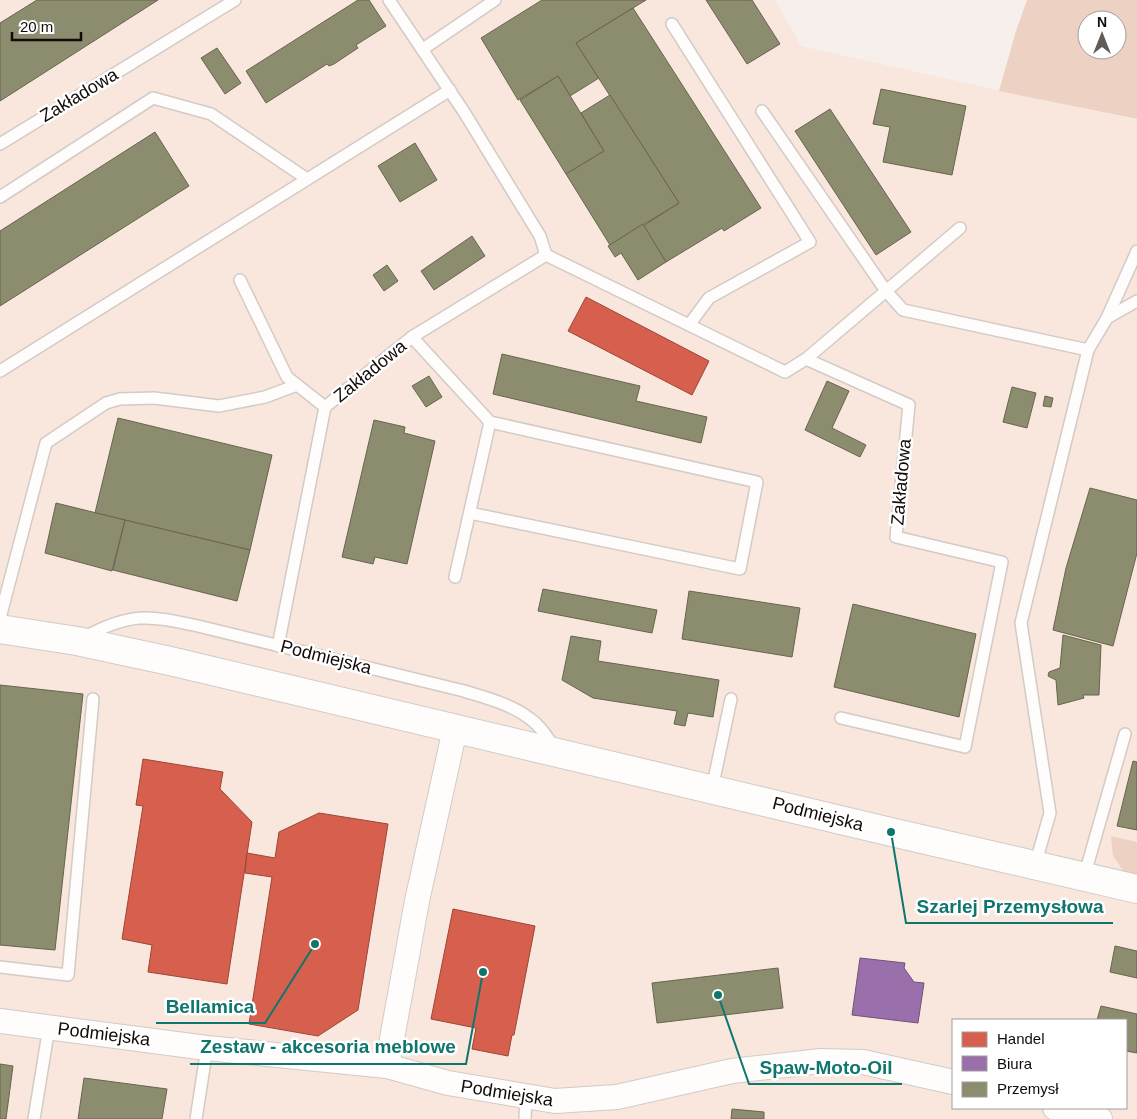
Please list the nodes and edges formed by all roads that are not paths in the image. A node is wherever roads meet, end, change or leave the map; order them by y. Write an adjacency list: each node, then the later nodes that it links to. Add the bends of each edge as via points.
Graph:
1 (235, 0): 8 (lane, Zakładowa)
2 (389, 0): 5 (lane)
3 (495, 0): 5 (lane)
4 (672, 24): 18 (lane, via 810,242 709,298)
5 (423, 50): 6 (lane)
6 (450, 90): 9 (lane); 13 (lane, via 540,236)
7 (762, 111): 15 (lane)
8 (0, 144)
9 (307, 179): 10 (lane, via 211,114 153,98); 22 (lane)
10 (0, 197)
11 (960, 228): 15 (lane)
12 (1137, 251): 17 (lane)
13 (546, 255): 18 (lane); 19 (lane, Zakładowa)
14 (240, 280): 23 (lane, via 287,377)
15 (886, 291): 20 (lane, via 903,310); 21 (lane)
16 (1137, 300): 17 (lane)
17 (1107, 318): 20 (lane)
18 (689, 325): 21 (lane, via 785,372)
19 (412, 337): 24 (lane, Zakładowa); 25 (lane)
20 (1088, 350): 39 (lane, via 1021,623 1050,813)
21 (806, 359): 34 (lane, Zakładowa, via 908,405 896,537 1002,562 965,747)
22 (0, 371)
23 (297, 385): 24 (lane); 28 (lane, via 265,397 219,406 154,398 106,403 46,443)
24 (325, 407): 31 (lane, Zakładowa)
25 (490, 422): 26 (lane); 26 (lane, via 757,482 740,569)
26 (470, 513): 27 (lane)
27 (455, 577)
28 (0, 618)
29 (0, 629): 30 (main road, Podmiejska)
30 (77, 641): 31 (lane, Podmiejska, via 119,621 160,618); 35 (main road, Podmiejska)
31 (278, 646): 37 (lane, Podmiejska, via 495,701 530,718)
32 (92, 700): 42 (lane, via 68,975)
33 (731, 700): 38 (lane)
34 (841, 718)
35 (455, 729): 37 (main road, Podmiejska); 46 (street, via 417,901)
36 (1125, 734): 40 (lane)
37 (558, 753): 38 (main road, Podmiejska)
38 (712, 789): 39 (main road, Podmiejska)
39 (1035, 865): 40 (main road, Podmiejska)
40 (1084, 877): 41 (main road, Podmiejska)
41 (1137, 889)
42 (0, 967)
43 (0, 1021): 44 (street, Podmiejska)
44 (48, 1027): 45 (street, Podmiejska); 50 (lane)
45 (207, 1048): 46 (street, Podmiejska); 51 (lane)
46 (386, 1066): 48 (street, Podmiejska)
47 (952, 1082): 48 (street, Podmiejska, via 863,1062 821,1061 732,1071 617,1097 555,1101)
48 (525, 1108)
49 (1059, 1109): 52 (street)
50 (34, 1119)
51 (196, 1119)
52 (1100, 1119)

